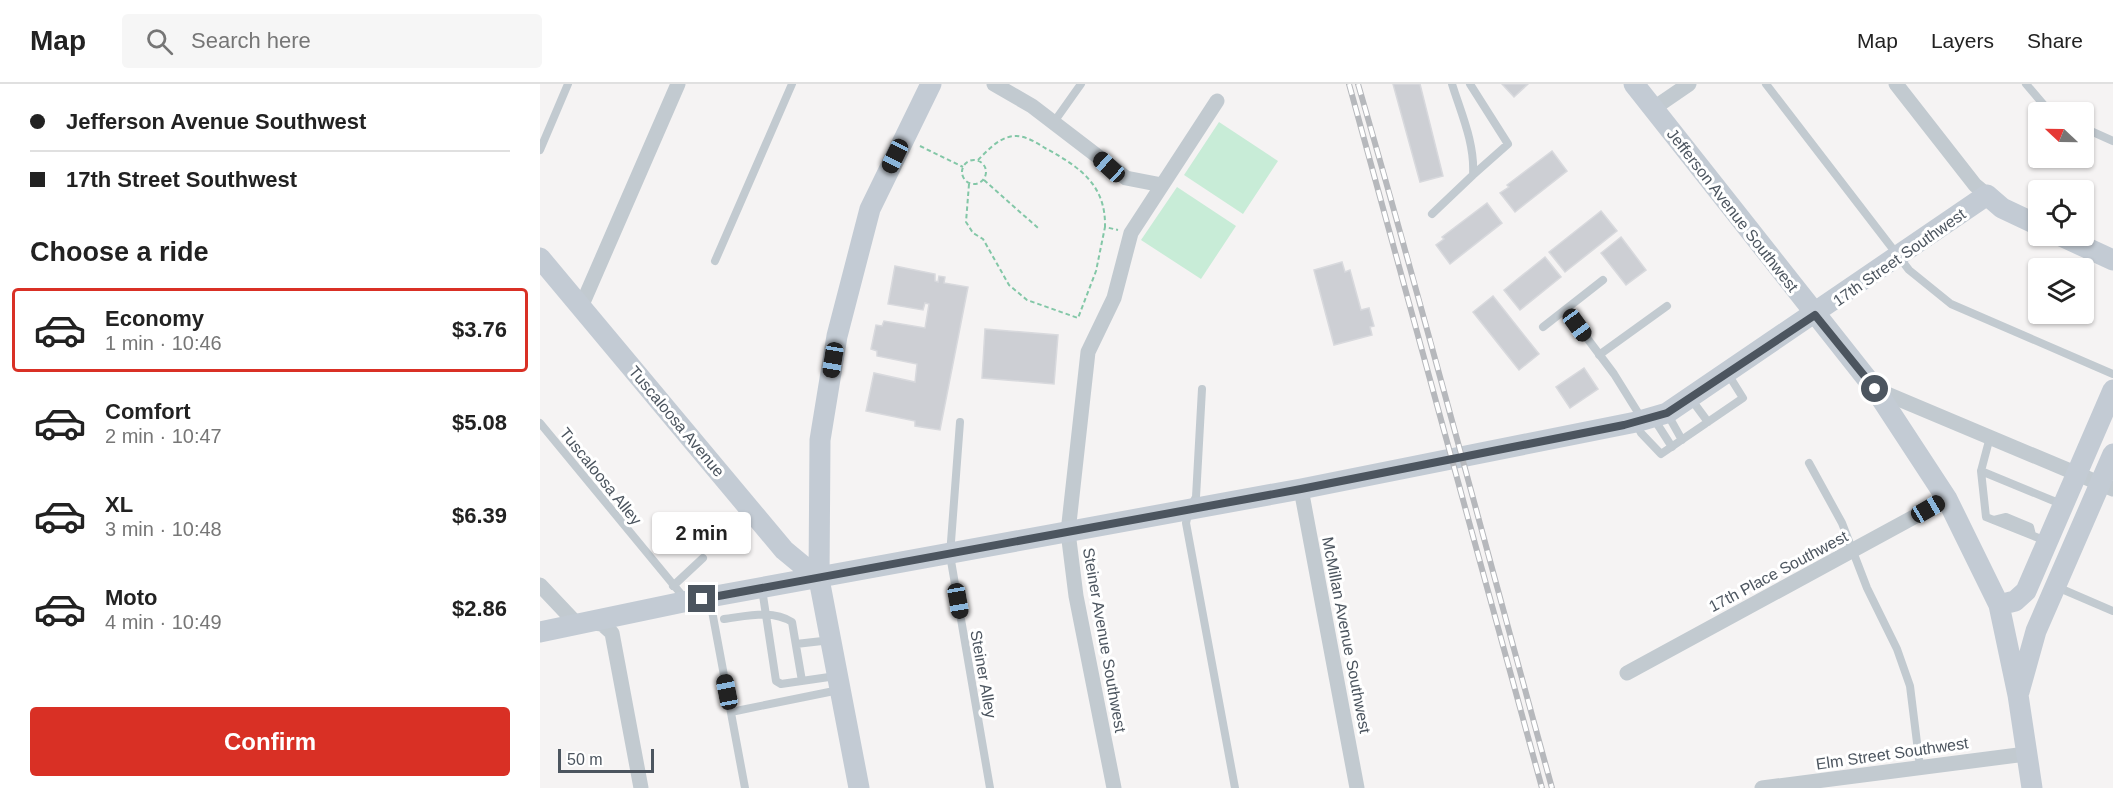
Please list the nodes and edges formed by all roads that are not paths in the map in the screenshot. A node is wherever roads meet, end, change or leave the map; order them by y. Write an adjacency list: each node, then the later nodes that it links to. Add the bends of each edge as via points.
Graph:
1 (568, 84): 20 (lane)
2 (678, 84): 33 (street)
3 (792, 84): 30 (lane)
4 (931, 84): 65 (street, via 870,209 837,336 820,440)
5 (994, 84): 17 (street)
6 (1081, 84): 17 (lane)
7 (1452, 84): 21 (lane, via 1469,136)
8 (1470, 84): 21 (lane, via 1508,144)
9 (1634, 84): 16 (street, Jefferson Avenue Southwest)
10 (1689, 84): 16 (street)
11 (1766, 84): 28 (lane)
12 (1896, 84): 23 (street)
13 (2026, 84): 15 (lane)
14 (1217, 101): 22 (street, Steiner Avenue Southwest)
15 (2041, 102)
16 (1653, 108): 35 (street, Jefferson Avenue Southwest)
17 (1054, 122): 22 (street, via 1126,178)
18 (2094, 132): 19 (lane)
19 (2113, 141)
20 (540, 150)
21 (1473, 175): 24 (lane)
22 (1162, 185): 60 (street, Steiner Avenue Southwest, via 1131,233 1114,298 1088,352)
23 (1987, 195): 25 (street, via 2002,208); 28 (street, 17th Street Southwest)
24 (1432, 214)
25 (2028, 220)
26 (2086, 246): 27 (street)
27 (2112, 256)
28 (1899, 257): 35 (street, 17th Street Southwest); 39 (lane, via 1909,270 1952,303)
29 (540, 258): 33 (street, Tuscaloosa Avenue)
30 (715, 261)
31 (1603, 280): 34 (lane)
32 (1667, 306): 37 (lane)
33 (580, 307): 65 (street, Tuscaloosa Avenue, via 784,550)
34 (1566, 310): 36 (lane); 37 (lane)
35 (1815, 315): 38 (street, 17th Street Southwest); 40 (street, Jefferson Avenue Southwest)
36 (1543, 327)
37 (1599, 355): 44 (lane)
38 (1727, 373): 43 (street, 17th Street Southwest); 46 (lane, via 1743,398)
39 (2113, 374)
40 (1875, 389): 48 (street); 57 (street, Jefferson Avenue Southwest)
41 (1202, 390): 59 (lane, via 1196,497)
42 (2113, 390): 54 (street)
43 (1690, 398): 44 (street, 17th Street Southwest); 46 (lane)
44 (1650, 418): 49 (lane); 50 (lane); 50 (lane, via 1641,433 1661,454); 56 (street, 17th Street Southwest)
45 (960, 422): 63 (lane, Steiner Alley)
46 (1708, 422): 49 (lane)
47 (540, 423): 69 (lane, Tuscaloosa Alley)
48 (1990, 437): 53 (lane); 54 (street)
49 (1682, 440): 50 (lane)
50 (1672, 447)
51 (2113, 454): 55 (street)
52 (1809, 463): 62 (lane, via 1842,523)
53 (1981, 471): 58 (lane); 61 (lane, via 1986,517)
54 (2077, 474): 55 (street); 58 (street)
55 (2107, 486): 67 (street)
56 (1301, 489): 59 (street, 17th Street Southwest); 92 (street, McMillan Avenue Southwest)
57 (1947, 499): 62 (street, 17th Place Southwest); 70 (street, Jefferson Avenue Southwest)
58 (2063, 505): 61 (street)
59 (1189, 510): 60 (street, 17th Street Southwest); 91 (lane, via 1185,523)
60 (1068, 532): 63 (street, 17th Street Southwest); 90 (street, Steiner Avenue Southwest, via 1076,596)
61 (2040, 538): 70 (street, via 2026,591 2015,601)
62 (1852, 551): 78 (street, 17th Place Southwest); 84 (lane, via 1898,649 1910,686)
63 (950, 555): 65 (street, 17th Street Southwest); 89 (lane, Steiner Alley)
64 (703, 558): 69 (lane)
65 (819, 579): 68 (street, 17th Street Southwest); 76 (street)
66 (540, 585): 74 (street, via 574,621)
67 (2056, 586): 71 (lane); 81 (street, via 2036,631)
68 (762, 589): 69 (street, 17th Street Southwest); 72 (lane)
69 (688, 595): 74 (street, 17th Street Southwest); 82 (lane, Tuscaloosa Alley, via 712,611)
70 (1999, 605): 81 (street, Jefferson Avenue Southwest)
71 (2113, 611)
72 (765, 614): 73 (lane); 77 (lane, via 783,616 792,622); 79 (lane, via 776,681)
73 (724, 619)
74 (587, 623): 75 (street, 17th Street Southwest); 86 (street, via 602,624 612,633)
75 (540, 632)
76 (831, 640): 77 (lane); 80 (street)
77 (793, 645): 79 (lane)
78 (1627, 673)
79 (802, 681): 80 (lane)
80 (839, 683): 82 (lane); 88 (street)
81 (2018, 695): 83 (street, Jefferson Avenue Southwest)
82 (731, 712): 87 (lane, Tuscaloosa Alley)
83 (2026, 754): 84 (street, Elm Street Southwest); 94 (street, Jefferson Avenue Southwest)
84 (1920, 767): 85 (street, Elm Street Southwest)
85 (1832, 784): 93 (street, Elm Street Southwest)
86 (641, 788)
87 (746, 788)
88 (859, 788)
89 (990, 788)
90 (1114, 788)
91 (1235, 788)
92 (1357, 788)
93 (1762, 788)
94 (2032, 788)

